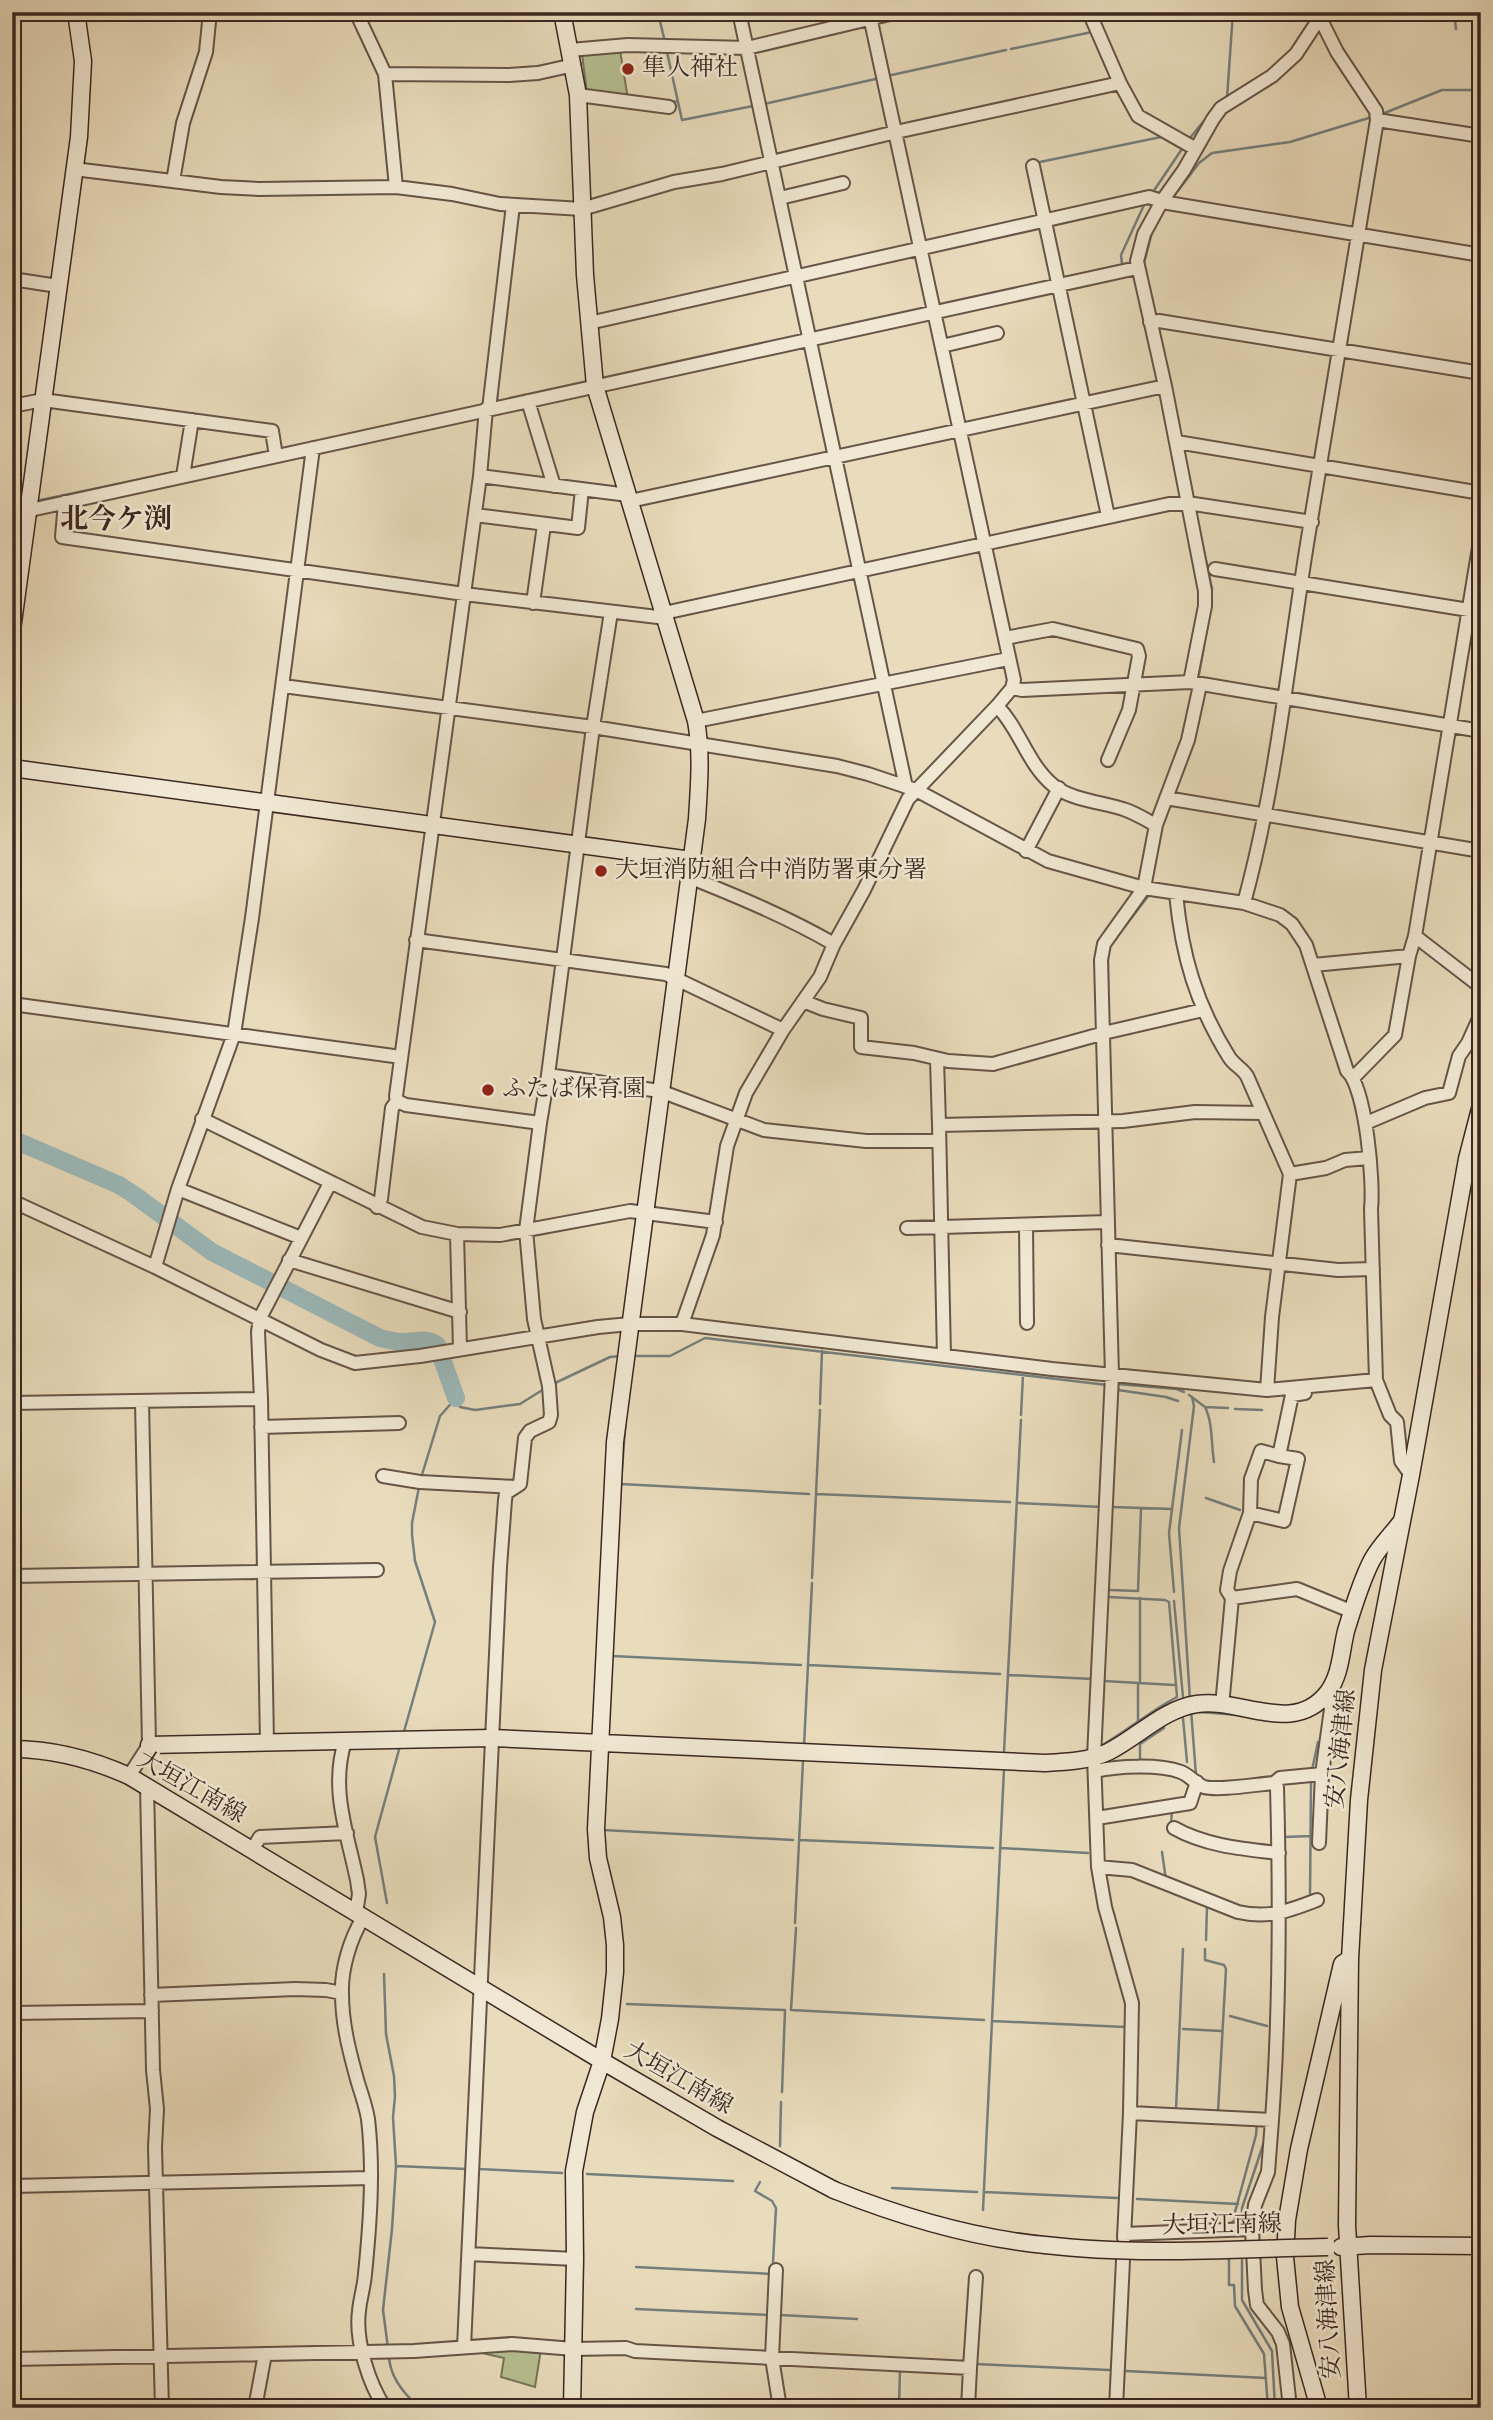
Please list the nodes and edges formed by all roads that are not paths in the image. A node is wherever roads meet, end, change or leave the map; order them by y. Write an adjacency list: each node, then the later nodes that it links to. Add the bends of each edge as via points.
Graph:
1 (76, 12): 22 (street, via 83,61)
2 (210, 12): 23 (street, via 206,52 184,123)
3 (356, 12): 12 (street)
4 (562, 12): 11 (street)
5 (740, 12): 10 (street)
6 (898, 12): 8 (street)
7 (1089, 12): 13 (street)
8 (870, 15): 10 (street); 17 (street)
9 (1320, 15): 16 (street); 19 (street, via 1296,54 1272,76 1221,108)
10 (747, 48): 11 (street, via 628,45); 20 (street)
11 (572, 57): 12 (street, via 538,73); 14 (street)
12 (384, 74): 25 (street)
13 (1120, 83): 17 (street); 19 (street, via 1138,116)
14 (578, 95): 15 (street); 29 (street)
15 (669, 107)
16 (1377, 120): 18 (street); 31 (street)
17 (896, 132): 20 (street); 32 (street)
18 (1481, 136)
19 (1196, 149): 27 (street)
20 (772, 163): 26 (street); 29 (street, via 674,182)
21 (1033, 166): 30 (street)
22 (74, 169): 23 (street); 38 (street)
23 (173, 181): 25 (street, via 259,188)
24 (843, 183): 26 (street)
25 (396, 187): 28 (street)
26 (780, 198): 35 (street)
27 (1162, 201): 30 (street, via 1149,197); 31 (street); 34 (street, via 1144,234)
28 (513, 205): 29 (street); 53 (street)
29 (582, 209): 41 (street)
30 (1045, 222): 32 (street); 37 (street)
31 (1359, 235): 33 (street); 45 (street)
32 (920, 249): 35 (street); 39 (street)
33 (1481, 255)
34 (1137, 268): 37 (street); 40 (street)
35 (796, 277): 41 (street); 43 (street)
36 (12, 279): 38 (street)
37 (1059, 285): 39 (street); 51 (street)
38 (58, 286): 49 (street)
39 (934, 308): 43 (street); 44 (street)
40 (1150, 322): 45 (street); 48 (street)
41 (589, 323): 47 (street)
42 (997, 333): 44 (street)
43 (810, 336): 47 (street); 59 (street)
44 (942, 346): 55 (street)
45 (1339, 351): 46 (street); 60 (street)
46 (1481, 373)
47 (595, 386): 50 (street); 66 (street)
48 (1165, 386): 51 (street); 56 (street)
49 (43, 400): 52 (street); 54 (street); 69 (street)
50 (528, 401): 53 (street); 63 (street)
51 (1085, 403): 55 (street); 71 (street)
52 (12, 406)
53 (488, 409): 57 (street); 62 (street)
54 (192, 420): 58 (street, via 272,431); 61 (street)
55 (960, 430): 59 (street); 75 (street)
56 (1177, 442): 60 (street); 68 (street)
57 (313, 448): 58 (street); 77 (street)
58 (276, 456): 61 (street)
59 (836, 457): 66 (street); 78 (street)
60 (1322, 465): 65 (street); 72 (street)
61 (183, 476): 67 (street)
62 (480, 476): 63 (street); 70 (street)
63 (554, 486): 64 (street)
64 (582, 489): 66 (street); 73 (street, via 578,528)
65 (1481, 493)
66 (629, 498): 84 (street)
67 (65, 502): 69 (street); 77 (street, via 62,537)
68 (1189, 503): 71 (street); 72 (street); 88 (street, via 1205,591)
69 (20, 512): 85 (street)
70 (475, 515): 73 (street); 80 (street)
71 (1108, 516): 75 (street)
72 (1312, 522): 79 (street)
73 (544, 525): 81 (street)
74 (1481, 535): 82 (street)
75 (985, 542): 78 (street); 86 (street)
76 (1215, 569): 79 (street)
77 (299, 570): 80 (street); 91 (street)
78 (860, 570): 84 (street); 89 (street)
79 (1301, 583): 82 (street); 93 (street)
80 (464, 594): 81 (street); 95 (street)
81 (533, 603): 83 (street)
82 (1475, 611): 97 (street)
83 (611, 612): 84 (street); 98 (street)
84 (665, 616): 96 (street)
85 (12, 630)
86 (1004, 638): 87 (street); 90 (street, via 1053,629 1130,646 1139,656)
87 (1008, 659): 89 (street); 92 (street)
88 (1195, 683): 90 (street); 93 (street); 105 (street, via 1188,740)
89 (885, 684): 96 (street); 103 (street)
90 (1134, 684): 92 (street); 101 (street, via 1129,710)
91 (283, 686): 95 (street); 106 (street)
92 (1012, 688): 94 (street)
93 (1284, 699): 97 (street); 107 (street)
94 (996, 706): 103 (street); 104 (street, via 1033,764)
95 (447, 708): 98 (street); 108 (street)
96 (696, 721): 100 (street)
97 (1450, 725): 99 (street); 110 (street)
98 (593, 727): 100 (street); 111 (street)
99 (1481, 731)
100 (699, 743): 103 (street, via 837,766); 114 (street, via 700,781)
101 (1108, 760)
102 (12, 768): 106 (street)
103 (911, 788): 112 (street); 121 (street)
104 (1059, 788): 109 (street); 112 (street)
105 (1166, 798): 107 (street); 109 (street)
106 (266, 802): 108 (street); 133 (street)
107 (1264, 815): 110 (street); 118 (street)
108 (432, 825): 111 (street); 120 (street)
109 (1156, 825): 116 (street)
110 (1431, 842): 113 (street); 119 (street)
111 (578, 845): 114 (street); 123 (street)
112 (1026, 851): 116 (street)
113 (1481, 851)
114 (691, 860): 115 (street)
115 (689, 877): 121 (street, via 781,914); 125 (street)
116 (1144, 888): 117 (street); 134 (street, via 1104,944)
117 (1176, 894): 118 (street); 129 (street, via 1190,977)
118 (1244, 903): 124 (street, via 1280,915 1292,925)
119 (1415, 936): 122 (street); 126 (street)
120 (416, 940): 123 (street); 135 (street)
121 (834, 944): 127 (street)
122 (1409, 956): 124 (street); 139 (street, via 1395,1035)
123 (563, 960): 125 (street); 138 (street)
124 (1313, 965): 139 (street, via 1347,1071)
125 (676, 979): 131 (street); 140 (street)
126 (1481, 987)
127 (803, 1001): 131 (street); 136 (street, via 861,1018 862,1047)
128 (12, 1004): 133 (street)
129 (1203, 1010): 134 (street); 143 (street, via 1231,1060 1244,1070)
130 (1481, 1014): 148 (street, via 1460,1056 1449,1093)
131 (783, 1030): 145 (street)
132 (1481, 1033): 137 (street)
133 (234, 1034): 135 (street); 144 (street)
134 (1103, 1034): 136 (street, via 993,1064); 147 (street)
135 (401, 1056): 141 (street)
136 (937, 1059): 149 (street)
137 (1481, 1067)
138 (548, 1075): 140 (street); 146 (street)
139 (1354, 1077): 148 (street)
140 (660, 1091): 145 (street); 157 (street)
141 (397, 1101): 146 (street); 156 (street, via 392,1108)
142 (1481, 1105): 189 (street, 安八海津線, via 1467,1159)
143 (1263, 1113): 147 (street, via 1195,1112); 152 (street)
144 (202, 1119): 153 (street); 154 (street)
145 (736, 1119): 150 (street, via 764,1130 842,1139); 158 (street, via 727,1146)
146 (540, 1122): 163 (street)
147 (1105, 1122): 149 (street); 159 (street)
148 (1366, 1123): 151 (street)
149 (939, 1125): 150 (street)
150 (939, 1142): 161 (street)
151 (1369, 1158): 152 (street); 170 (street)
152 (1290, 1174): 168 (street)
153 (330, 1183): 156 (street); 165 (street)
154 (178, 1189): 165 (street); 169 (street)
155 (12, 1201): 169 (street)
156 (377, 1207): 164 (street, via 422,1227)
157 (645, 1212): 158 (street); 163 (street); 174 (street)
158 (716, 1222): 175 (street)
159 (1107, 1222): 160 (street); 166 (street)
160 (1026, 1224): 161 (street); 173 (street)
161 (940, 1227): 162 (street); 178 (street)
162 (907, 1228)
163 (527, 1230): 164 (street); 176 (street)
164 (457, 1234): 171 (street)
165 (301, 1238): 167 (street)
166 (1108, 1245): 168 (street); 179 (street)
167 (289, 1260): 171 (street); 172 (street)
168 (1278, 1263): 170 (street); 182 (street)
169 (155, 1267): 172 (street)
170 (1373, 1269): 180 (street)
171 (460, 1312): 177 (street)
172 (260, 1318): 177 (street, via 355,1363); 183 (street)
173 (1027, 1323)
174 (630, 1324): 175 (street); 176 (street); 205 (street, via 615,1442)
175 (682, 1324): 178 (street)
176 (537, 1337): 177 (street); 191 (street, via 551,1415 549,1422 525,1438 520,1484)
177 (460, 1349)
178 (944, 1356): 179 (street)
179 (1112, 1375): 182 (street); 208 (street)
180 (1376, 1380): 181 (street); 189 (street, via 1397,1422 1401,1461)
181 (1322, 1385): 182 (street); 188 (street, via 1319,1391 1292,1395)
182 (1267, 1390)
183 (261, 1399): 184 (street); 187 (street)
184 (142, 1401): 185 (street); 196 (street)
185 (12, 1403)
186 (399, 1423): 187 (street)
187 (261, 1427): 195 (street)
188 (1279, 1456): 192 (street, via 1261,1451 1251,1479); 192 (street, via 1298,1459 1284,1521)
189 (1411, 1475): 193 (street, 安八海津線)
190 (383, 1476): 191 (street)
191 (515, 1487): 202 (street, via 505,1500)
192 (1250, 1513): 198 (street, via 1230,1571 1227,1590)
193 (1401, 1522): 199 (street, via 1372,1559); 224 (street, 安八海津線, via 1372,1683 1359,1800)
194 (377, 1570): 195 (street)
195 (263, 1572): 196 (street); 204 (street)
196 (144, 1574): 197 (street); 206 (street)
197 (12, 1576)
198 (1232, 1598): 199 (street, via 1297,1589); 201 (street)
199 (1353, 1612): 200 (street, via 1338,1673)
200 (1327, 1693): 201 (street, via 1292,1713); 209 (street, via 1331,1709)
201 (1222, 1706): 208 (street, via 1201,1703 1182,1707)
202 (492, 1738): 203 (street); 205 (street); 225 (street)
203 (345, 1741): 204 (street); 216 (street, via 337,1774)
204 (267, 1743): 206 (street)
205 (601, 1743): 208 (street); 230 (street, via 598,1858 615,1945)
206 (149, 1745): 210 (street)
207 (19, 1749): 210 (street, 大垣江南線, via 78,1757)
208 (1095, 1764): 211 (street, via 1181,1772); 214 (street)
209 (1322, 1774): 212 (street, via 1280,1777); 217 (street)
210 (129, 1776): 213 (street, 大垣江南線)
211 (1197, 1782): 212 (street, via 1203,1787); 214 (street, via 1190,1803)
212 (1274, 1783): 219 (street)
213 (146, 1786): 218 (street, 大垣江南線); 227 (street)
214 (1097, 1818): 220 (street)
215 (1174, 1828): 219 (street, via 1193,1838)
216 (348, 1833): 218 (street, via 260,1837); 223 (street)
217 (1319, 1843)
218 (252, 1850): 223 (street, 大垣江南線)
219 (1279, 1853): 222 (street)
220 (1098, 1867): 222 (street, via 1132,1870 1238,1912); 231 (street, via 1132,2003)
221 (1317, 1900): 222 (street)
222 (1279, 1914): 232 (street)
223 (360, 1915): 225 (street, 大垣江南線); 226 (street, via 342,1977)
224 (1350, 1959): 238 (street, 安八海津線); 260 (street, via 1342,1964 1287,2220 1290,2307)
225 (480, 1987): 230 (street, 大垣江南線); 239 (street)
226 (342, 1993): 227 (street, via 295,1989); 233 (street, via 349,2048 368,2119)
227 (151, 1995): 228 (street)
228 (152, 2011): 229 (street); 234 (street)
229 (12, 2013)
230 (602, 2061): 238 (street, 大垣江南線, bridge, via 834,2190 931,2224 1041,2245 1131,2250); 240 (street, via 585,2112 574,2171)
231 (1130, 2113): 232 (street); 236 (street, via 1124,2236)
232 (1272, 2120): 236 (street, via 1268,2172 1255,2205)
233 (371, 2178): 234 (street); 246 (street, via 365,2277 358,2313)
234 (156, 2183): 235 (street); 248 (street)
235 (12, 2186)
236 (1252, 2230): 259 (street, via 1256,2305 1283,2344)
237 (1481, 2246): 238 (street, 大垣江南線)
238 (1349, 2247): 261 (street, 安八海津線)
239 (469, 2255): 240 (street); 244 (street)
240 (575, 2259): 245 (street)
241 (1123, 2260): 258 (street)
242 (776, 2270): 249 (street)
243 (976, 2277): 251 (street)
244 (464, 2347): 245 (street); 246 (street)
245 (574, 2348): 249 (street); 255 (street)
246 (364, 2352): 247 (street); 254 (street, via 374,2392)
247 (265, 2354): 248 (street); 253 (street)
248 (161, 2356): 250 (street); 252 (street)
249 (772, 2358): 251 (street); 256 (street)
250 (12, 2359)
251 (970, 2368): 257 (street)
252 (162, 2408)
253 (256, 2408)
254 (385, 2408)
255 (572, 2408)
256 (780, 2408)
257 (968, 2408)
258 (1116, 2408)
259 (1290, 2408)
260 (1320, 2408)
261 (1358, 2408)

